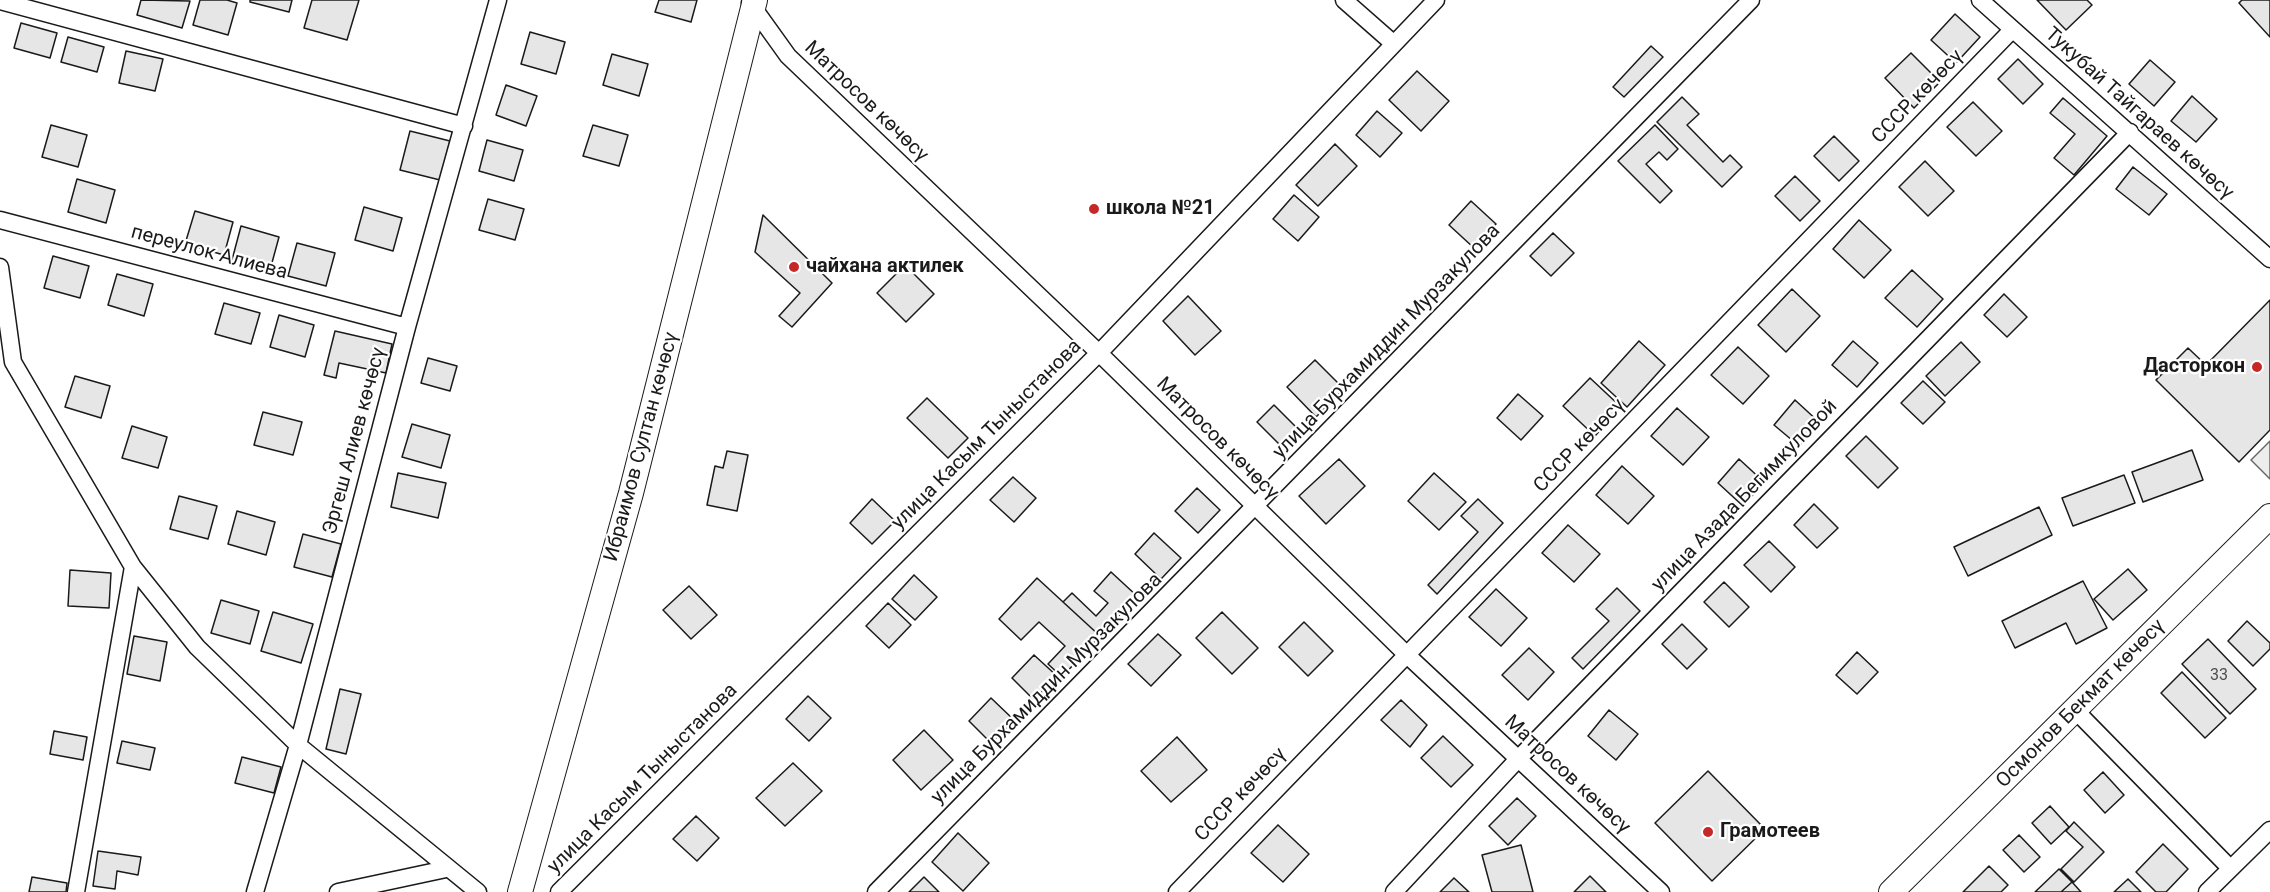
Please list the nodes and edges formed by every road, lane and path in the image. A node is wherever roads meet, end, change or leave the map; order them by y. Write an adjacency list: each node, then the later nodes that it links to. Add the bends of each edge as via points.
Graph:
1 (498, 0): 10 (street, Эргеш Алиев көчөсү)
2 (1344, 0): 9 (street)
3 (1436, 0): 9 (street, улица Касым Тыныстанова)
4 (1751, 0): 17 (street, улица Бурхамиддин Мурзакулова)
5 (1980, 0): 8 (street, Тукубай Тайгараев көчөсү)
6 (0, 2): 10 (street)
7 (752, 2): 16 (street, Матросов көчөсү, via 788,56); 31 (main road, Ибраимов Султан көчөсү, via 631,493)
8 (2013, 30): 11 (street, Тукубай Тайгараев көчөсү); 20 (street, СССР көчөсү)
9 (1394, 44): 16 (street, улица Касым Тыныстанова)
10 (464, 126): 15 (street, Эргеш Алиев көчөсү)
11 (2130, 132): 13 (street, Тукубай Тайгараев көчөсү); 23 (street, улица Азада Бегимкуловой)
12 (0, 220): 15 (street, переулок Алиева)
13 (2270, 259)
14 (0, 267): 19 (street, via 13,362)
15 (406, 327): 22 (street, Эргеш Алиев көчөсү)
16 (1099, 353): 17 (street, Матросов көчөсү); 32 (street, улица Касым Тыныстанова)
17 (1255, 507): 20 (street, Матросов көчөсү); 33 (street, улица Бурхамиддин Мурзакулова)
18 (2270, 516): 21 (main road, Осмонов Бекмат көчөсү)
19 (133, 567): 22 (street, via 197,647); 27 (street)
20 (1407, 655): 23 (street, Матросов көчөсү); 34 (street, СССР көчөсү)
21 (2075, 710): 25 (street); 37 (main road, Осмонов Бекмат көчөсү)
22 (298, 745): 26 (street); 28 (street, Эргеш Алиев көчөсү)
23 (1519, 758): 35 (street, улица Азада Бегимкуловой); 36 (street, Матросов көчөсү)
24 (2270, 830): 25 (street)
25 (2230, 868): 38 (street)
26 (446, 869): 29 (street); 30 (street)
27 (76, 892)
28 (255, 892)
29 (338, 892)
30 (478, 892)
31 (520, 892)
32 (559, 892)
33 (876, 892)
34 (1177, 892)
35 (1394, 892)
36 (1661, 892)
37 (1892, 892)
38 (2207, 892)

